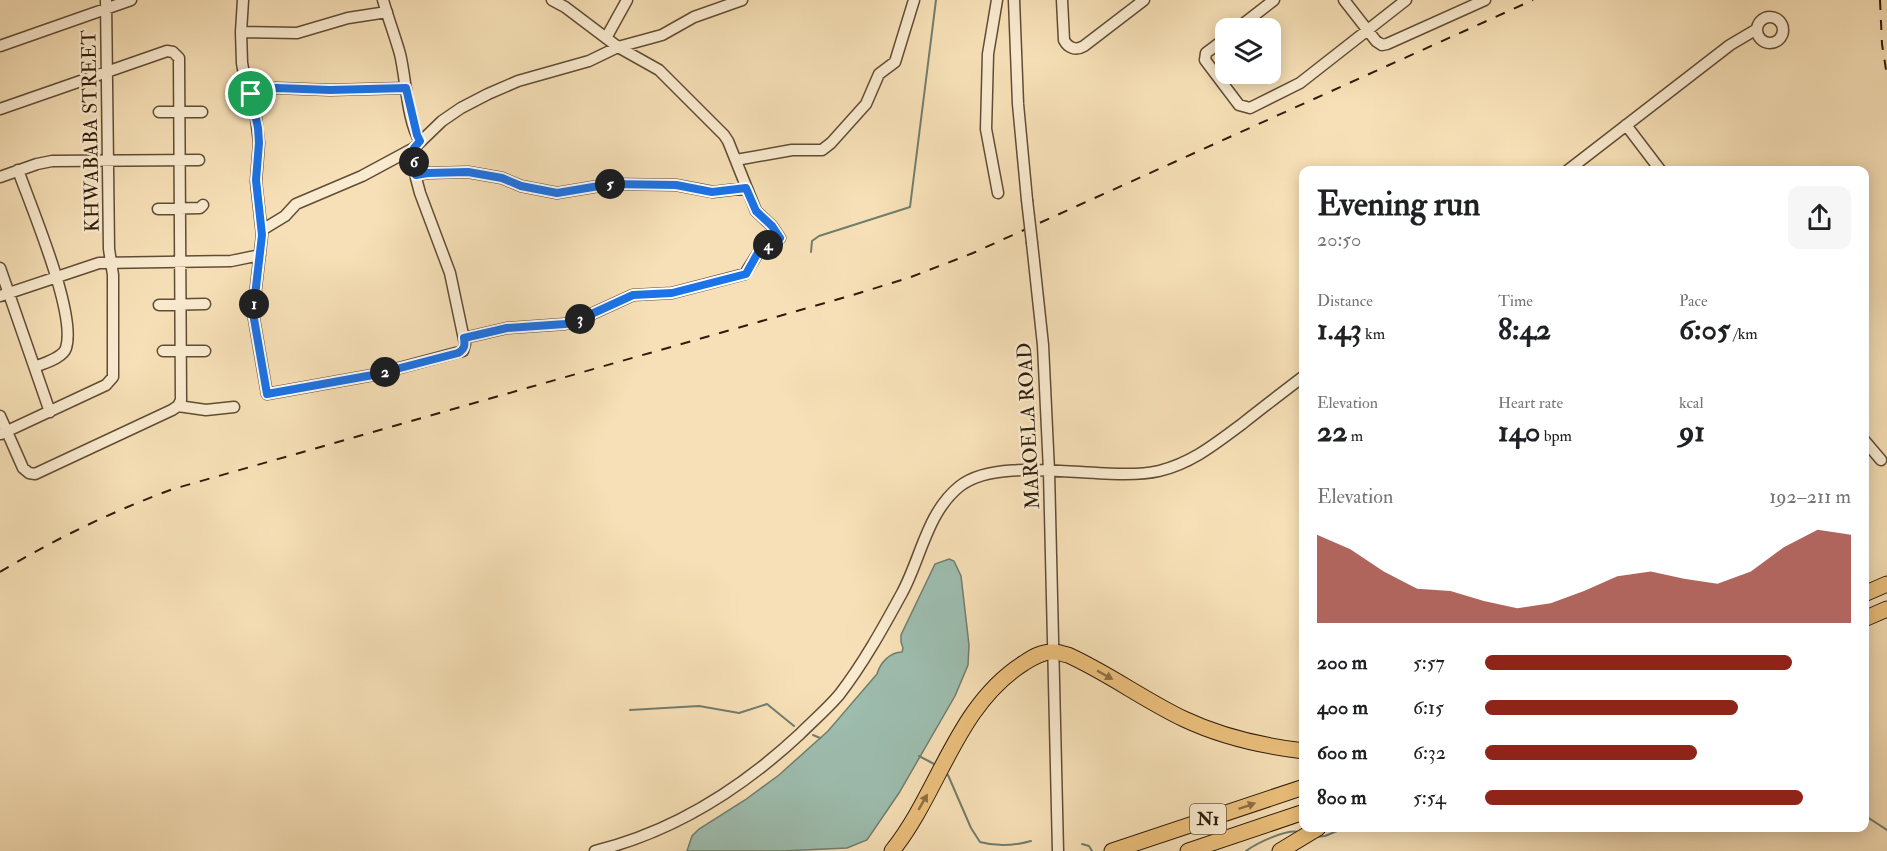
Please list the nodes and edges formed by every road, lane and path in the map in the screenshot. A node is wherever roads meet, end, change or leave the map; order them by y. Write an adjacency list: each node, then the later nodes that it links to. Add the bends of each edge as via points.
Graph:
1 (131, 0): 16 (street)
2 (243, 0): 21 (street)
3 (383, 0): 17 (street)
4 (552, 0): 22 (street)
5 (627, 0): 22 (street)
6 (742, 0): 25 (street, via 694,17 662,35)
7 (914, 0): 40 (street, via 895,62 879,74 866,104 831,143 822,150 792,150)
8 (997, 0): 47 (street, via 988,54 986,129)
9 (1014, 0): 74 (street, MAROELA ROAD, bridge, via 1018,104 1043,345)
10 (1062, 0): 11 (street, via 1063,37 1065,43 1078,49)
11 (1144, 0)
12 (1274, 0): 18 (street)
13 (1344, 0): 20 (street)
14 (1406, 0): 20 (street)
15 (1485, 0): 20 (street, via 1387,44 1380,44)
16 (106, 4): 23 (street); 26 (street, KHWABABA STREET)
17 (387, 12): 21 (street, via 348,18 297,33); 29 (street)
18 (1251, 18)
19 (1757, 29): 35 (street, via 1730,45)
20 (1367, 30): 28 (street, via 1300,83 1252,107 1239,105)
21 (241, 32): 30 (street, via 244,74)
22 (606, 38): 25 (street)
23 (0, 46)
24 (1215, 46): 27 (street, via 1204,58)
25 (618, 47): 36 (street, via 590,61 518,81 488,94 442,121); 40 (street, via 669,79 723,135)
26 (107, 72): 31 (street); 33 (street, via 173,52 179,61); 37 (street, KHWABABA STREET)
27 (1215, 74)
28 (1223, 84)
29 (406, 88): 30 (street); 36 (street)
30 (250, 90): 51 (street, via 258,128 256,180)
31 (0, 109)
32 (159, 112): 33 (street)
33 (180, 112): 34 (street); 38 (street)
34 (202, 112)
35 (1626, 125): 41 (street); 42 (street)
36 (417, 144): 44 (street); 51 (street, via 362,176 296,204)
37 (108, 160): 38 (street); 43 (street, via 52,161); 53 (street, KHWABABA STREET)
38 (180, 160): 39 (street); 49 (street)
39 (199, 160)
40 (736, 160): 46 (street)
41 (1573, 166)
42 (1657, 166)
43 (18, 170): 45 (street); 56 (street)
44 (416, 175): 46 (street, via 468,172 557,193 611,184 676,185 712,192); 61 (street, via 450,273)
45 (0, 177)
46 (746, 188): 61 (street, via 756,211 780,238 760,249 746,274 672,293 633,295 574,322 507,328)
47 (998, 193)
48 (203, 205): 49 (street)
49 (181, 208): 50 (street); 54 (street)
50 (158, 209)
51 (262, 230): 52 (street)
52 (260, 255): 54 (street, via 231,261); 61 (street, via 253,313 267,394 373,375 458,353 465,347)
53 (111, 261): 54 (street); 56 (street); 69 (street, KHWABABA STREET, via 113,377 106,385)
54 (181, 261): 58 (street)
55 (0, 268): 57 (street)
56 (56, 278): 57 (street); 65 (street, via 66,312 66,348 60,356)
57 (5, 295): 65 (street)
58 (182, 303): 59 (street); 60 (street); 63 (street)
59 (205, 304)
60 (159, 305)
61 (464, 338)
62 (163, 351): 63 (street)
63 (182, 351): 64 (street); 67 (street, via 182,397)
64 (205, 351)
65 (35, 367): 69 (street)
66 (1299, 380): 74 (street, via 1203,453 1179,465 1141,473)
67 (178, 406): 68 (street, via 207,410); 71 (street, via 35,474 24,470)
68 (234, 407)
69 (50, 412): 71 (street)
70 (0, 416): 71 (street)
71 (3, 434)
72 (1869, 446): 73 (street)
73 (1881, 460)
74 (1049, 471): 79 (street, MAROELA ROAD); 85 (street, via 990,473 962,484 938,509 909,579 869,648 838,695 816,718 760,768 716,800 660,829)
75 (1887, 584): 76 (highway)
76 (1869, 592)
77 (1887, 609): 78 (highway)
78 (1869, 617)
79 (1052, 652): 80 (highway, one-way to 80, via 1077,659 1184,719 1221,734 1252,744); 84 (street, MAROELA ROAD); 86 (highway, one-way to 79, via 983,698 1014,669)
80 (1299, 750)
81 (1299, 789): 87 (highway, N1, one-way to 81)
82 (1299, 814): 88 (highway, N1)
83 (1311, 832): 89 (highway)
84 (1058, 850)
85 (595, 851)
86 (892, 851)
87 (1112, 851)
88 (1188, 851)
89 (1280, 851)

